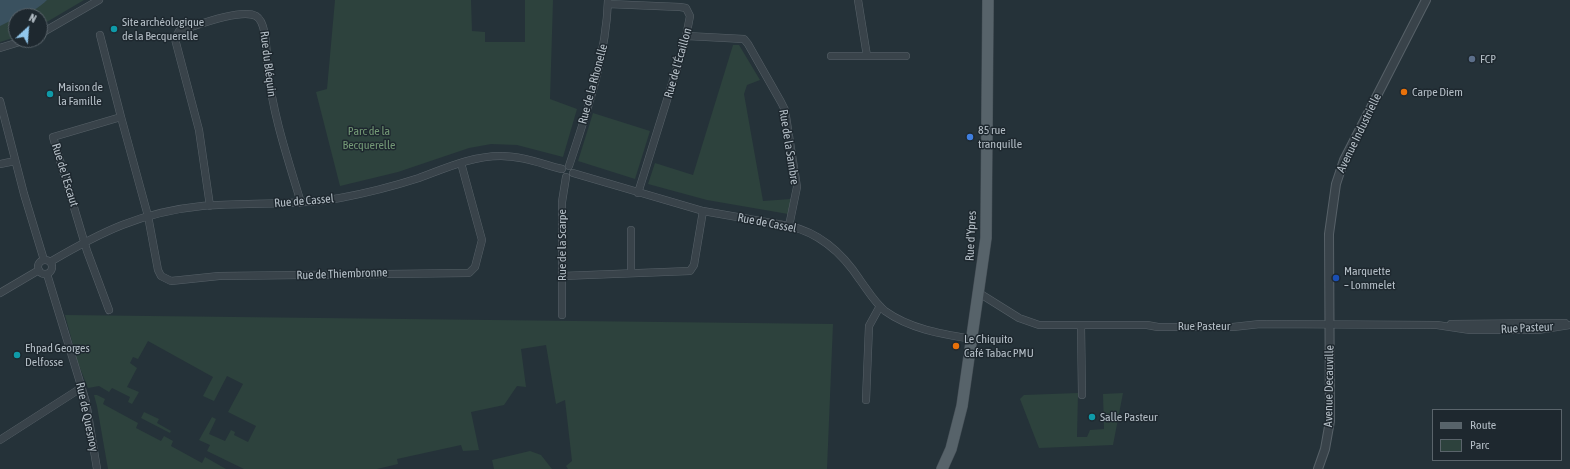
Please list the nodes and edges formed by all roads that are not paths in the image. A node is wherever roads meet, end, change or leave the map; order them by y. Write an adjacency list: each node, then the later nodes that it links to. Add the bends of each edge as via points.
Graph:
1 (99, 0): 6 (street)
2 (858, 0): 10 (street)
3 (988, 0): 34 (main road, Rue d'Ypres, via 986,231)
4 (1426, 0): 40 (street, Avenue Industrielle, via 1338,172 1329,234)
5 (608, 2): 8 (street, Rue de l'Écaillon, via 686,8 690,16); 17 (street, Rue de la Rhonelle, via 606,38 601,64)
6 (48, 29)
7 (100, 35): 13 (street)
8 (687, 36): 20 (street, Rue de l'Écaillon); 25 (street, Rue de la Sambre, via 744,39 781,102 785,110 797,187)
9 (831, 56): 10 (street)
10 (867, 56): 11 (street)
11 (906, 56)
12 (0, 101): 14 (street)
13 (121, 117): 24 (street); 27 (street, Rue de l'Escaut, via 53,137)
14 (15, 161): 16 (street); 28 (street)
15 (461, 163): 17 (street, Rue de Cassel, via 476,158 507,156); 21 (street, Rue de Cassel, via 376,190); 24 (street, Rue de Thiembronne, via 482,240 475,267 469,273 220,276 171,281 161,276 158,270)
16 (0, 164)
17 (566, 168): 18 (street, via 573,169); 19 (street, via 563,173)
18 (573, 173): 19 (street); 20 (street, Rue de Cassel)
19 (566, 177): 32 (street, Rue de la Scarpe, via 563,197)
20 (638, 193): 23 (street, Rue de Cassel)
21 (300, 203): 22 (street, Rue de Cassel); 22 (street, Rue du Bléquin, via 276,118 263,25 257,17 246,13 179,31 175,39 200,130)
22 (210, 206): 24 (street, Rue de Cassel, via 178,209)
23 (703, 212): 25 (street, Rue de Cassel); 30 (street, via 693,269 683,272)
24 (148, 216): 27 (street, Rue de Cassel, via 113,228)
25 (789, 226): 35 (street, Rue de Cassel, via 815,236 836,250 850,264)
26 (631, 230): 30 (street)
27 (84, 242): 28 (street, Rue de Cassel); 36 (street)
28 (47, 261): 29 (street, via 39,264); 31 (street, via 52,269)
29 (39, 270): 31 (street); 33 (street)
30 (631, 272): 32 (street)
31 (47, 274): 42 (street, Rue de Quesnoy)
32 (562, 276): 37 (street, Rue de la Scarpe)
33 (0, 292)
34 (979, 293): 39 (street, Rue Pasteur, via 1019,318 1035,324); 41 (main road, Rue d'Ypres)
35 (880, 306): 41 (street, Rue de Cassel, via 897,318 926,330); 44 (street, via 869,326)
36 (109, 310)
37 (562, 315)
38 (1570, 324): 40 (street, Rue Pasteur)
39 (1081, 325): 40 (street, Rue Pasteur); 43 (street)
40 (1330, 325): 48 (street, Avenue Decauville, via 1330,421)
41 (972, 340): 47 (main road, Rue d'Ypres, via 960,414 951,449)
42 (82, 388): 45 (street); 46 (street, Rue de Quesnoy)
43 (1082, 395)
44 (866, 400)
45 (0, 440)
46 (97, 469)
47 (942, 469)
48 (1318, 469)

